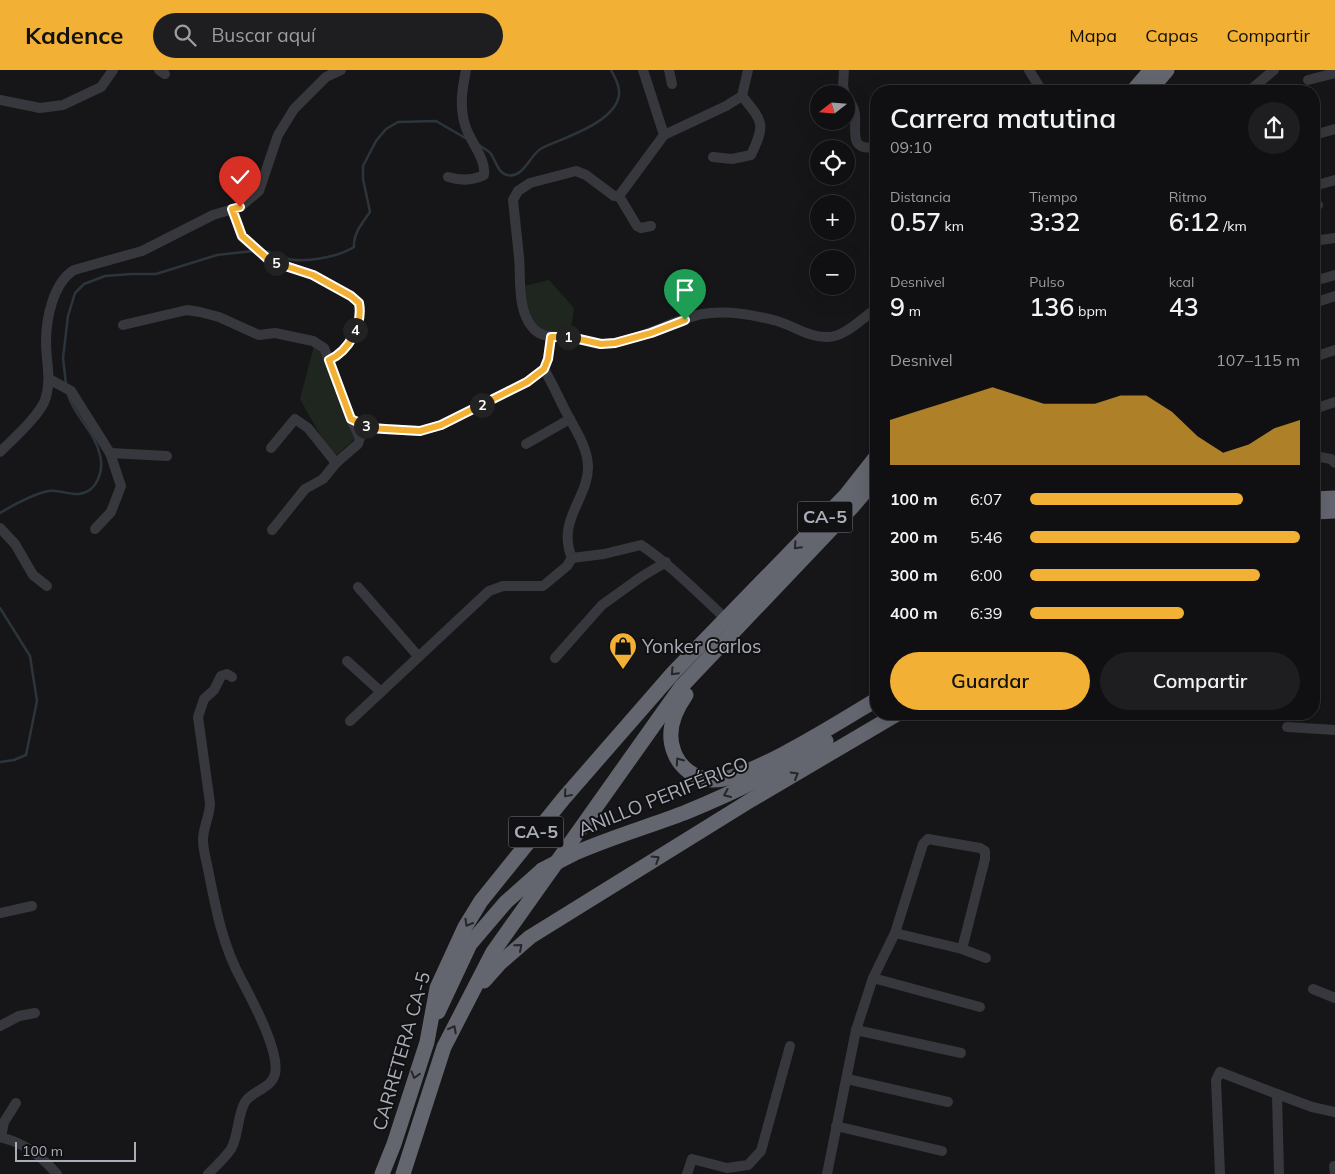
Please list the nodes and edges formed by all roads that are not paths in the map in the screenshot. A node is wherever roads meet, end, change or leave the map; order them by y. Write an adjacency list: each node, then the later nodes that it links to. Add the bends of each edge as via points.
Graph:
1 (113, 70): 21 (street, via 101,87 63,105 40,108)
2 (341, 70): 32 (street, via 326,77 294,110 278,135 260,191 240,207)
3 (466, 70): 28 (street, via 460,108 466,128 486,166 484,175 475,179)
4 (643, 70): 25 (street)
5 (668, 70): 14 (street)
6 (748, 70): 20 (street)
7 (844, 70): 15 (street)
8 (1029, 70): 16 (street)
9 (1151, 70): 17 (highway)
10 (1167, 70): 18 (highway)
11 (1270, 71): 19 (street)
12 (1335, 73): 13 (street)
13 (1308, 80)
14 (672, 84)
15 (843, 85)
16 (1038, 85)
17 (1138, 85)
18 (1153, 85)
19 (1255, 85)
20 (742, 96): 25 (street); 27 (street, via 762,124 761,134 751,155)
21 (0, 100)
22 (1335, 128): 24 (street)
23 (854, 130): 26 (street, via 856,141 863,147)
24 (1320, 133)
25 (664, 135): 31 (street)
26 (870, 147)
27 (713, 157)
28 (448, 177)
29 (1335, 180): 30 (street)
30 (1321, 184)
31 (619, 196): 33 (street, via 637,226); 42 (street, via 614,196 576,171 530,183 518,191 513,200 522,306 532,327)
32 (232, 209): 45 (street, via 242,236 270,261 313,275 359,303 359,323 348,344); 47 (street, via 213,215 142,251 66,275 50,312 46,342)
33 (650, 226)
34 (1335, 238): 35 (street)
35 (1320, 240)
36 (1335, 275): 37 (street)
37 (1320, 279)
38 (1335, 296): 39 (street)
39 (1320, 301)
40 (870, 313): 42 (street, via 848,329 827,338 777,321 717,313 702,314 615,343)
41 (123, 326): 45 (street, via 186,310 200,312 259,334 275,333 313,341 324,348)
42 (551, 337): 46 (street)
43 (1335, 350): 44 (street)
44 (1320, 355)
45 (329, 360): 50 (street)
46 (544, 369): 50 (street, via 507,393 427,430 370,428); 51 (street)
47 (49, 379): 54 (street, via 45,402); 55 (street, via 71,391)
48 (1335, 402): 49 (street)
49 (1320, 407)
50 (351, 419): 58 (street, via 360,438 358,444)
51 (570, 419): 52 (street); 69 (street, via 588,467 585,487 569,522)
52 (526, 444)
53 (271, 448): 58 (street, via 295,419 308,428)
54 (0, 452)
55 (110, 453): 56 (street); 67 (street, via 121,486 111,512)
56 (167, 456)
57 (1320, 457): 59 (street)
58 (336, 463): 68 (street, via 323,479 305,489)
59 (1335, 463)
60 (870, 464): 74 (highway, CARRETERA CA-5 / CA-5, one-way to 74, via 846,494)
61 (870, 486): 71 (highway, CA-5)
62 (1335, 498): 63 (highway)
63 (1320, 499)
64 (1335, 511): 65 (highway)
65 (1320, 512)
66 (0, 528): 72 (street, via 15,544 33,575)
67 (95, 529)
68 (272, 530)
69 (572, 558): 70 (street, via 641,545); 75 (street, via 543,586 503,586 490,591)
70 (666, 562): 74 (street); 76 (street, via 602,605)
71 (784, 577): 80 (highway, one-way to 71, via 794,748 728,778 700,778 678,762 670,737 675,712); 93 (highway, CARRETERA CA-5 / CA-5, via 680,687 493,952)
72 (47, 586)
73 (358, 586): 75 (street)
74 (725, 618): 99 (highway, CARRETERA CA-5 / CA-5, one-way to 99, via 564,798 481,901 465,927 437,988)
75 (418, 656): 79 (street)
76 (555, 658)
77 (347, 660): 79 (street)
78 (232, 677): 111 (street, via 227,674 221,676 214,690 204,699 198,717 210,803 203,841 226,945 269,1040 275,1074 272,1082 250,1095 237,1123 232,1148)
79 (381, 692): 83 (street)
80 (870, 704)
81 (870, 714): 99 (highway, ANILLO PERIFÉRICO, one-way to 99, bridge, via 795,761 745,787 682,814 617,836 542,870 506,902 470,944)
82 (887, 720): 93 (highway, ANILLO PERIFÉRICO, one-way to 82, via 530,937)
83 (350, 721)
84 (1287, 727): 85 (street)
85 (1335, 730)
86 (32, 906): 87 (street)
87 (0, 912)
88 (895, 933): 89 (street); 89 (street, via 923,844 928,839 980,848 985,851 985,859); 91 (street)
89 (962, 949): 90 (street)
90 (986, 958)
91 (873, 978): 95 (street); 98 (street)
92 (1312, 989): 94 (street)
93 (472, 994): 113 (highway, CARRETERA CA-5 / CA-5, one-way to 93, via 444,1047)
94 (1335, 998)
95 (980, 1007)
96 (34, 1013): 97 (street, via 19,1016)
97 (0, 1026)
98 (856, 1030): 101 (street); 102 (street)
99 (427, 1042): 112 (highway, CARRETERA CA-5 / CA-5, one-way to 112)
100 (790, 1046): 114 (street, via 761,1150 748,1165 726,1168 692,1159)
101 (961, 1053)
102 (847, 1079): 104 (street); 107 (street)
103 (1277, 1094): 106 (street); 116 (street, via 1220,1072 1216,1080); 117 (street)
104 (948, 1102)
105 (16, 1103): 108 (street, via 4,1122)
106 (1335, 1112)
107 (836, 1126): 109 (street); 115 (street)
108 (0, 1137): 110 (street, via 40,1155)
109 (942, 1151)
110 (57, 1174)
111 (208, 1174)
112 (382, 1174)
113 (403, 1174)
114 (687, 1174)
115 (826, 1174)
116 (1220, 1174)
117 (1279, 1174)

